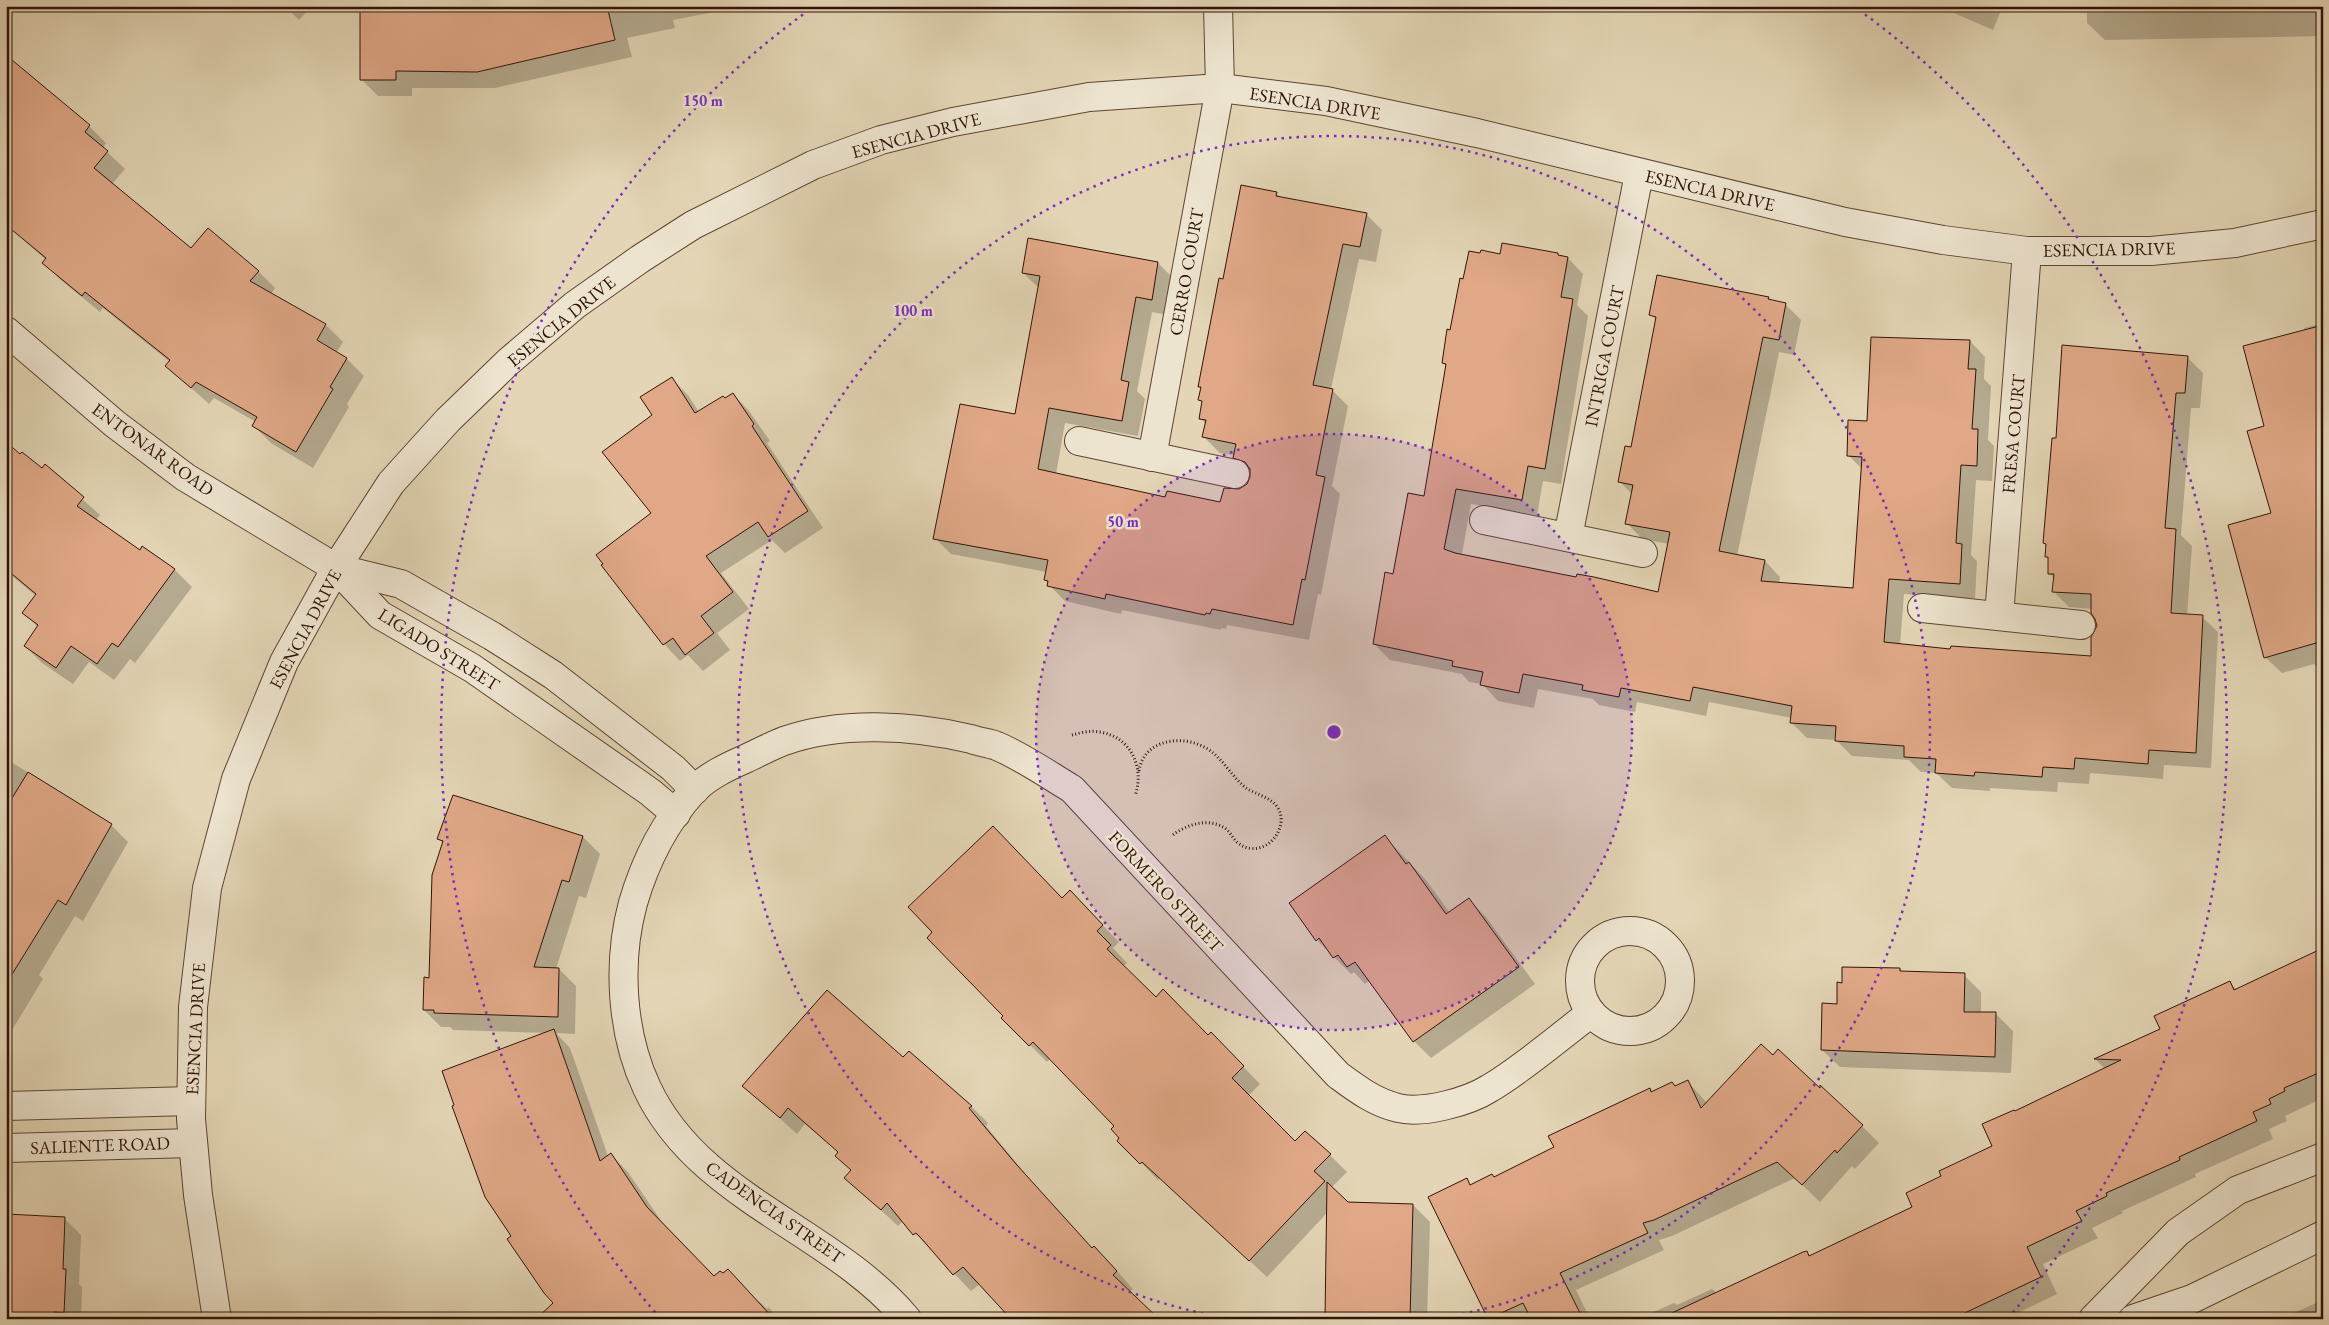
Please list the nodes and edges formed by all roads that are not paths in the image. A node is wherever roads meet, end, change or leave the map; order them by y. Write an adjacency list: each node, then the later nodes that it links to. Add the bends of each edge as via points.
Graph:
1 (1218, 6): 2 (street, CERRO COURT)
2 (1220, 88): 3 (street, ESENCIA DRIVE, via 1326,101 1477,133); 8 (street, CERRO COURT); 13 (street, ESENCIA DRIVE, via 1089,98 953,122 881,140 813,166 693,225 575,305 508,362 448,420 391,483)
3 (1639, 174): 5 (street, ESENCIA DRIVE, via 1845,222); 11 (street, INTRIGA COURT)
4 (2323, 224): 5 (street, ESENCIA DRIVE, via 2235,243 2151,251)
5 (2027, 251): 15 (street, FRESA COURT)
6 (6, 331): 13 (street, ENTONAR ROAD, via 115,424 185,477)
7 (1079, 441): 8 (street)
8 (1152, 457): 9 (street)
9 (1235, 474)
10 (1484, 520): 11 (street)
11 (1568, 537): 12 (street)
12 (1642, 553)
13 (336, 568): 17 (street, LIGADO STREET, via 401,584 492,636 553,675 673,768); 18 (street, LIGADO STREET, via 380,615 472,668 650,792); 20 (street, ESENCIA DRIVE, via 284,662 236,779 208,888 192,1007)
14 (1922, 608): 15 (street)
15 (1999, 616): 16 (street)
16 (2081, 625)
17 (695, 790): 18 (street, CADENCIA STREET); 19 (street, FORMERO STREET, via 709,778 785,741 838,730 896,727 947,734 995,746 1072,789 1338,1075 1369,1098 1399,1108 1426,1109 1489,1089)
18 (676, 814): 27 (street, CADENCIA STREET, via 652,852 627,925 626,1006 632,1047 647,1088 667,1122 693,1154 730,1185 848,1263)
19 (1591, 1013)
20 (191, 1101): 21 (street); 22 (street, ESENCIA DRIVE)
21 (6, 1106)
22 (193, 1142): 23 (street, SALIENTE ROAD); 26 (street, ESENCIA DRIVE)
23 (6, 1148)
24 (2323, 1157): 28 (street, via 2238,1190 2178,1232)
25 (2323, 1235): 29 (street, via 2192,1299)
26 (217, 1319)
27 (907, 1319)
28 (2093, 1319)
29 (2134, 1319)

